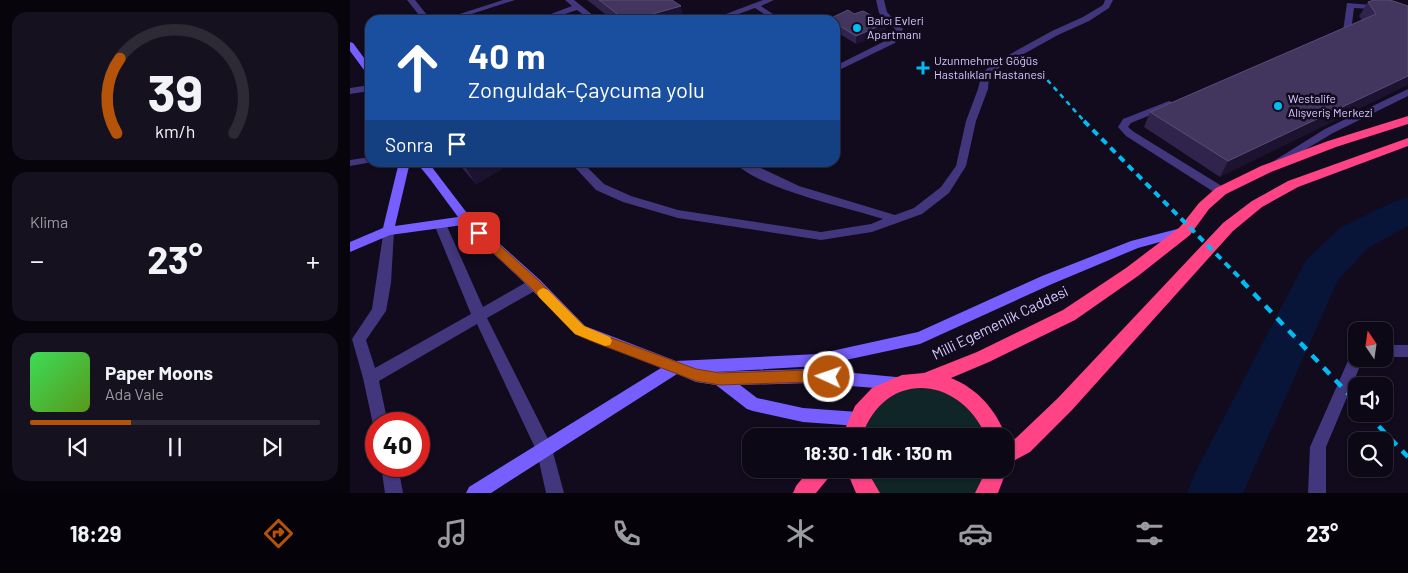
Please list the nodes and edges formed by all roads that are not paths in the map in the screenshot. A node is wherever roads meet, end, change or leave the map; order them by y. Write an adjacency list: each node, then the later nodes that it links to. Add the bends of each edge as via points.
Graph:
1 (411, 0): 9 (street)
2 (511, 0): 10 (street)
3 (569, 0): 8 (street)
4 (770, 0): 7 (street)
5 (880, 0): 19 (street, via 883,13 899,29 892,41)
6 (1109, 0): 34 (street, via 1106,6 1086,19 997,64 985,75 961,166 945,190 918,211)
7 (755, 6): 13 (street); 14 (street)
8 (578, 7): 11 (street); 12 (street)
9 (423, 15)
10 (462, 15)
11 (554, 15)
12 (588, 15)
13 (729, 15)
14 (770, 15)
15 (1408, 18): 16 (street, via 1372,7 1350,5 1347,32)
16 (1330, 39)
17 (350, 45): 18 (street)
18 (365, 65)
19 (840, 67)
20 (365, 89): 21 (street)
21 (350, 92)
22 (1408, 92): 32 (street, via 1329,131)
23 (1181, 99): 33 (street, via 1127,121 1123,127)
24 (1408, 120): 32 (highway, Milli Egemenlik Caddesi)
25 (1408, 142): 54 (highway, via 1293,184 1257,204 1228,227 1066,404)
26 (365, 161): 27 (street)
27 (350, 163)
28 (404, 167): 37 (street)
29 (426, 167): 35 (street)
30 (579, 167): 34 (street, via 600,186 620,196 706,220 821,236 872,228)
31 (746, 167): 34 (street, via 760,176 798,190)
32 (1266, 169): 33 (highway, Milli Egemenlik Caddesi)
33 (1221, 191): 38 (highway, Milli Egemenlik Caddesi)
34 (895, 219)
35 (466, 220): 36 (street); 40 (street)
36 (440, 224): 37 (street); 41 (street)
37 (388, 231): 39 (street); 46 (street, via 379,310 359,339)
38 (1184, 231): 44 (street, via 1135,244 1064,272 920,338 818,360); 48 (highway, Milli Egemenlik Caddesi, via 1069,315 983,357)
39 (350, 247)
40 (534, 284): 41 (street); 44 (street, via 580,330)
41 (479, 315): 46 (street); 55 (street)
42 (1393, 351): 43 (street)
43 (1408, 351)
44 (676, 367): 47 (street); 55 (street)
45 (1352, 368): 68 (street, via 1318,447)
46 (370, 378): 50 (street)
47 (720, 379): 49 (street, via 811,376); 51 (street, via 753,404)
48 (926, 380): 49 (highway); 53 (highway, via 957,388 976,401)
49 (902, 383): 52 (highway, via 873,398)
50 (377, 412)
51 (846, 428)
52 (854, 428)
53 (993, 428)
54 (1014, 450)
55 (544, 452): 62 (street); 63 (street)
56 (391, 477): 61 (street)
57 (816, 478): 64 (highway)
58 (859, 478): 65 (highway)
59 (994, 478): 66 (highway)
60 (997, 478): 67 (street)
61 (394, 493)
62 (476, 493)
63 (555, 493)
64 (803, 493)
65 (870, 493)
66 (986, 493)
67 (998, 493)
68 (1317, 493)

